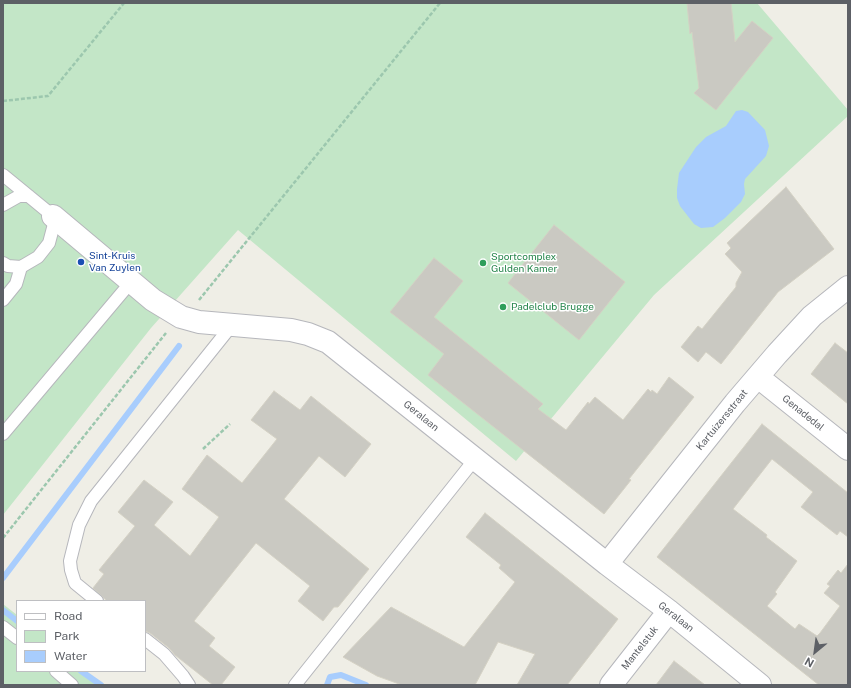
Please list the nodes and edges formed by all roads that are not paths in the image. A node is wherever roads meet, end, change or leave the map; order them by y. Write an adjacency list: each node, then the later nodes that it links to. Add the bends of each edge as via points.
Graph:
1 (3, 174): 2 (lane)
2 (29, 196): 3 (lane, via 19,196); 4 (lane)
3 (3, 205)
4 (53, 216): 6 (lane, via 54,224 49,243 38,257); 7 (street, Geralaan)
5 (3, 263): 6 (lane)
6 (21, 267): 9 (lane, via 16,284)
7 (131, 282): 10 (street, Geralaan, via 153,300 181,317 199,322); 12 (lane)
8 (848, 287): 11 (street, Kartuizersstraat, via 812,316)
9 (3, 300)
10 (232, 325): 14 (street, Geralaan, via 291,330 328,342); 16 (lane, via 90,501 79,525 70,561 75,583)
11 (758, 377): 13 (street, Genadedal); 15 (street, Kartuizersstraat)
12 (3, 434)
13 (848, 449)
14 (476, 459): 15 (street, Geralaan); 24 (lane)
15 (607, 564): 17 (street, Geralaan)
16 (96, 600)
17 (669, 611): 25 (street, Mantelstuk); 26 (street, Geralaan)
18 (3, 627): 19 (lane)
19 (16, 637)
20 (146, 640): 23 (lane, via 164,654)
21 (57, 672): 22 (lane)
22 (72, 685)
23 (189, 685)
24 (295, 685)
25 (611, 685)
26 (760, 685)

